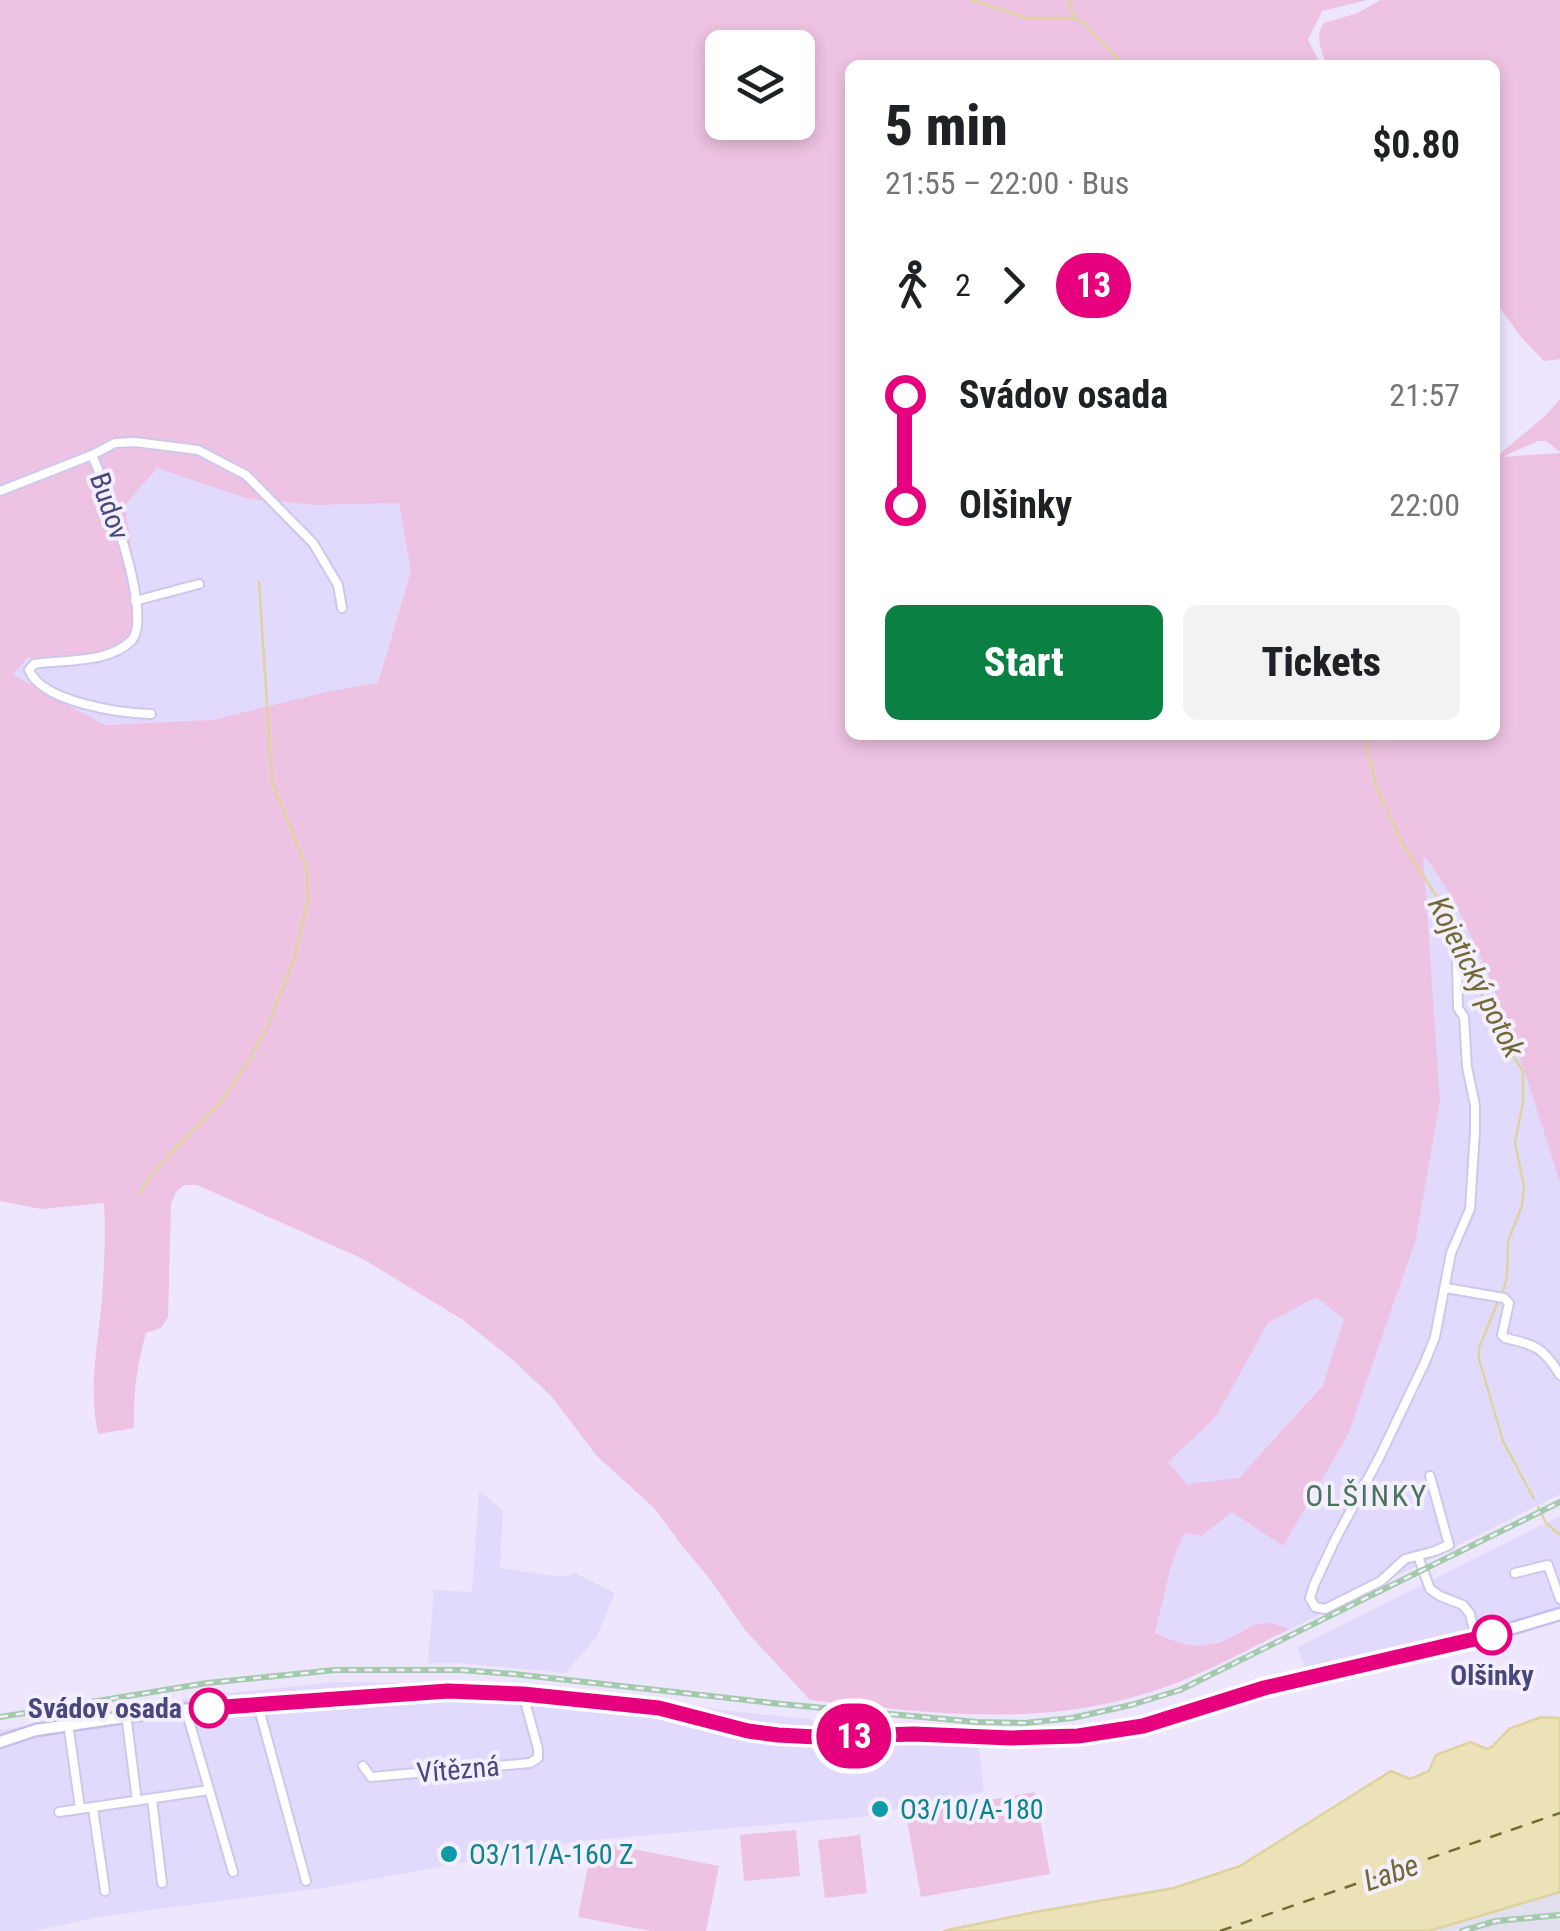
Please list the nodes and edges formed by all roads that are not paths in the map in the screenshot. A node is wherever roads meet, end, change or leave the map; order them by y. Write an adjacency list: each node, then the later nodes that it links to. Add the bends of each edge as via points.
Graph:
1 (92, 455): 2 (street); 4 (street, Budov, via 124,540); 5 (street, Budov, via 135,442 198,450 246,476 314,543 338,584)
2 (0, 491)
3 (199, 584): 4 (street)
4 (135, 601): 6 (street, Budov, via 137,632 121,648 29,670 54,694)
5 (342, 608)
6 (151, 714)
7 (1452, 940): 8 (street, via 1476,1131 1470,1209)
8 (1446, 1288): 9 (street, via 1504,1298 1504,1338 1539,1348); 11 (street, via 1425,1362 1310,1598 1326,1609)
9 (1560, 1376)
10 (1430, 1476): 11 (street, via 1450,1545)
11 (1418, 1556): 15 (street, via 1430,1588 1470,1614)
12 (1516, 1573): 13 (street, via 1548,1565)
13 (1560, 1599)
14 (1560, 1614): 15 (main road)
15 (1476, 1640): 16 (main road, via 1264,1688 1143,1726 1078,1736 778,1735 659,1708)
16 (523, 1694): 17 (main road, via 448,1691); 23 (street, Vítězná, via 538,1748 530,1763)
17 (258, 1705): 18 (main road); 32 (street)
18 (186, 1710): 21 (main road, via 36,1730); 24 (street)
19 (127, 1722): 27 (street)
20 (70, 1730): 28 (street)
21 (0, 1742)
22 (362, 1766): 23 (street)
23 (371, 1777): 25 (street)
24 (210, 1790): 26 (street); 31 (street)
25 (370, 1791)
26 (152, 1799): 27 (street); 33 (street)
27 (137, 1801): 29 (street)
28 (80, 1808): 29 (street); 30 (street)
29 (93, 1808): 34 (street)
30 (59, 1812)
31 (233, 1872)
32 (306, 1880)
33 (162, 1883)
34 (105, 1892)

